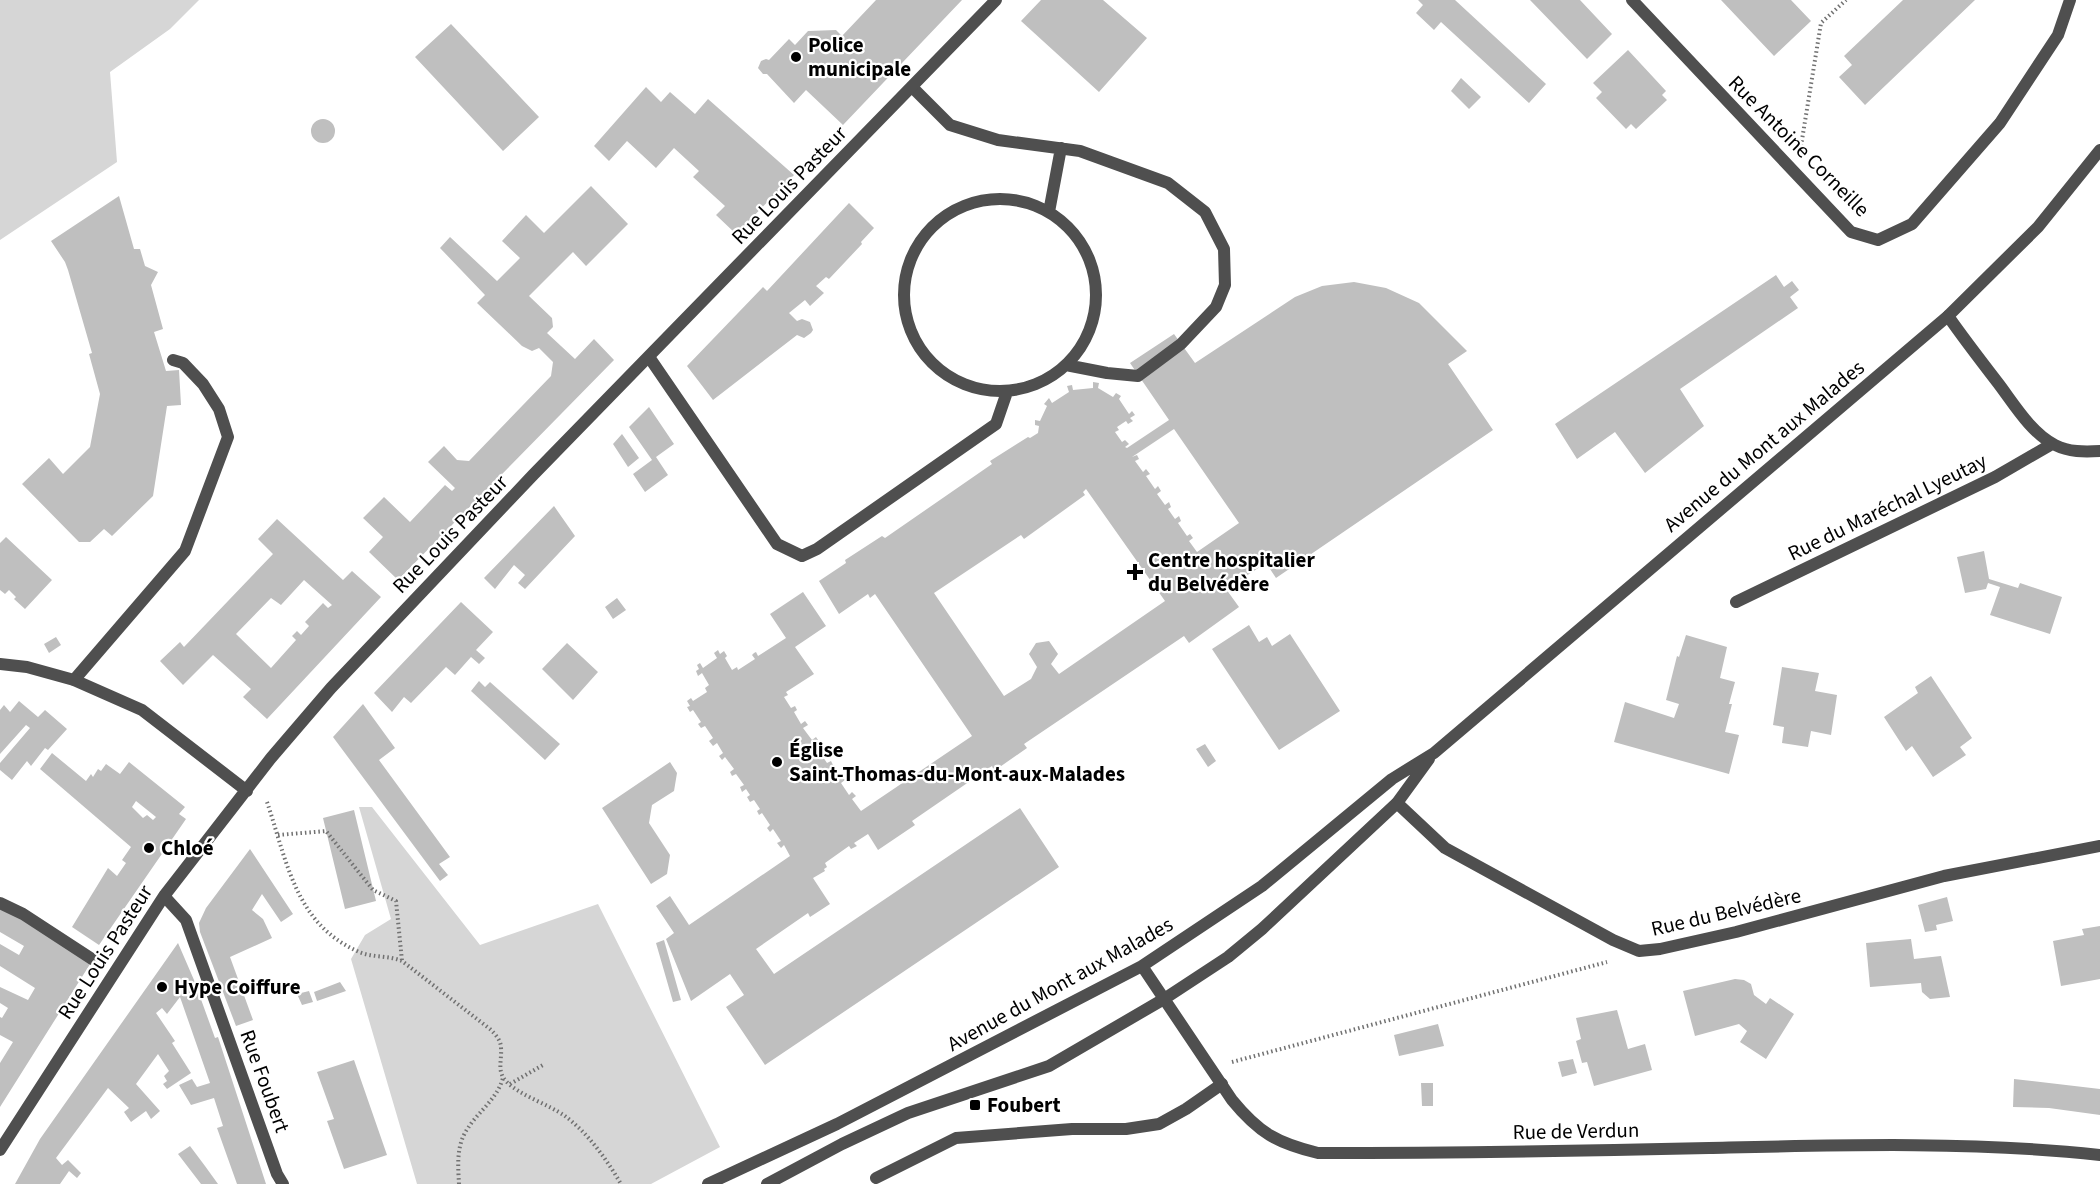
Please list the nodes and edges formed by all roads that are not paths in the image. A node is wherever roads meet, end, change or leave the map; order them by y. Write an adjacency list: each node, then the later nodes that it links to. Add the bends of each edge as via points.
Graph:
1 (996, 0): 4 (street, Rue Louis Pasteur)
2 (1632, 0): 3 (street, Rue Antoine Corneille, via 1851,232 1878,240 1912,224 2000,123 2058,34)
3 (2070, 0)
4 (912, 87): 5 (street, via 950,125 998,140); 9 (street, Rue Louis Pasteur)
5 (1062, 148): 7 (street); 11 (street, via 1168,183 1205,212 1224,249 1225,285 1216,307 1181,344 1138,376)
6 (2100, 150): 8 (street, Avenue du Mont aux Malades, via 2038,227)
7 (1049, 212): 11 (street, via 1072,231 1088,256 1095,285 1094,314 1084,342); 12 (street, via 1018,201 985,200 954,210 928,230 910,258 903,290 907,322 922,352 945,375 975,388)
8 (1947, 316): 13 (street, via 2018,410); 18 (street, Avenue du Mont aux Malades)
9 (649, 357): 12 (street, via 777,544 802,556 996,424); 19 (street, Rue Louis Pasteur, via 331,688)
10 (173, 360): 17 (street, via 183,363 203,384 219,409 228,437 185,551)
11 (1066, 365): 12 (street, via 1040,383)
12 (1007, 392)
13 (2052, 444): 14 (street, via 2067,450); 15 (street, Rue du Maréchal Lyeutay, via 1995,477)
14 (2100, 451)
15 (1737, 602)
16 (0, 664): 17 (street)
17 (74, 680): 19 (street, via 142,710)
18 (1434, 753): 20 (street, Avenue du Mont aux Malades); 25 (street, Avenue du Mont aux Malades, via 1392,779 1262,886)
19 (247, 791): 22 (street, Rue Louis Pasteur)
20 (1397, 803): 21 (street, Rue du Belvédère, via 1445,848 1640,951 1736,932 1944,876); 26 (street, Avenue du Mont aux Malades, via 1262,929 1228,957)
21 (2100, 846)
22 (164, 896): 28 (street, Rue Louis Pasteur); 31 (street, Rue Foubert, via 186,920)
23 (0, 903): 24 (street)
24 (92, 959)
25 (1142, 966): 26 (street, Rue de Verdun); 32 (street, Avenue du Mont aux Malades, via 837,1124)
26 (1164, 999): 27 (street, Rue de Verdun); 33 (street, Avenue du Mont aux Malades, via 1049,1066 908,1113)
27 (1222, 1084): 29 (street, Rue de Verdun, via 1259,1128 1289,1146 1318,1153 1840,1145 2035,1148); 30 (street, via 1159,1124 956,1138)
28 (0, 1150)
29 (2100, 1155)
30 (876, 1178)
31 (283, 1184)
32 (708, 1184)
33 (767, 1184)

